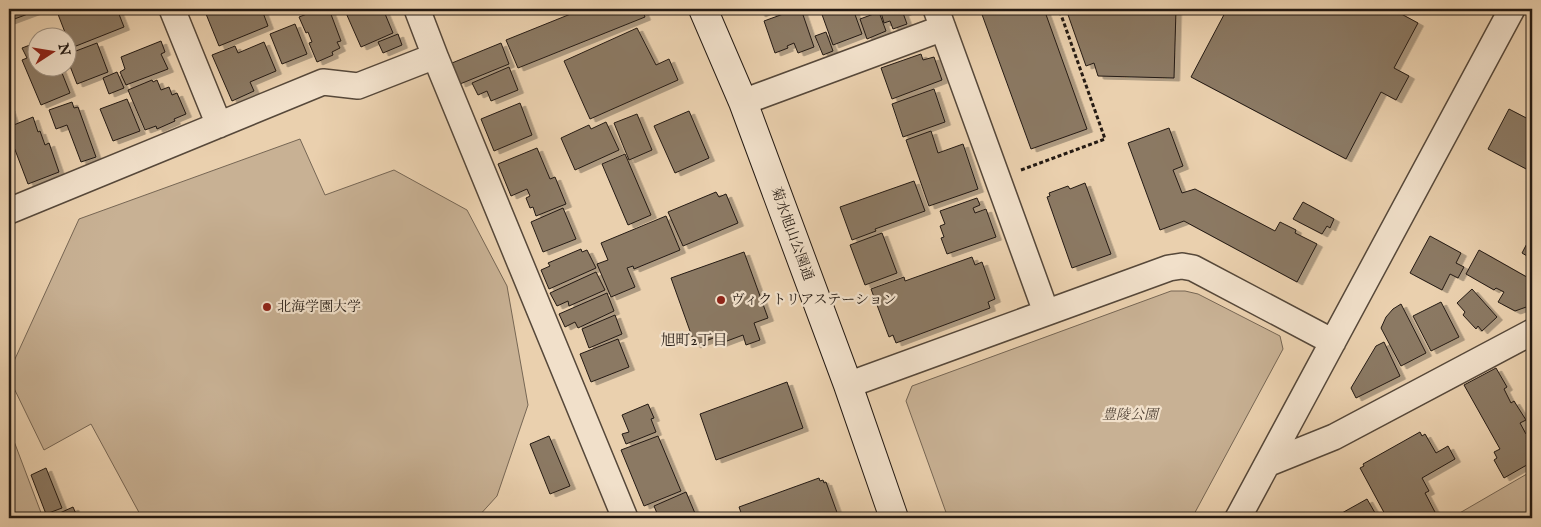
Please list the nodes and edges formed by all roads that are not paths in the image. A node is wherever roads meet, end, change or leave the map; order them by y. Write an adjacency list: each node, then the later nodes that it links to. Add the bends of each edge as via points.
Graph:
1 (172, 9): 8 (street)
2 (417, 9): 6 (street)
3 (702, 9): 7 (street, 菊水旭山公園通)
4 (1512, 9): 12 (street)
5 (940, 19): 7 (street); 10 (street)
6 (435, 56): 8 (street, via 358,86 323,82); 15 (street)
7 (743, 102): 13 (street, 菊水旭山公園通)
8 (219, 124): 9 (street)
9 (9, 211)
10 (1046, 312): 12 (street, via 1182,266 1193,268); 13 (street)
11 (1532, 332): 14 (street, via 1334,437)
12 (1333, 342): 14 (street)
13 (848, 385): 16 (street, 菊水旭山公園通)
14 (1267, 464): 17 (street)
15 (625, 518)
16 (894, 518)
17 (1238, 518)

